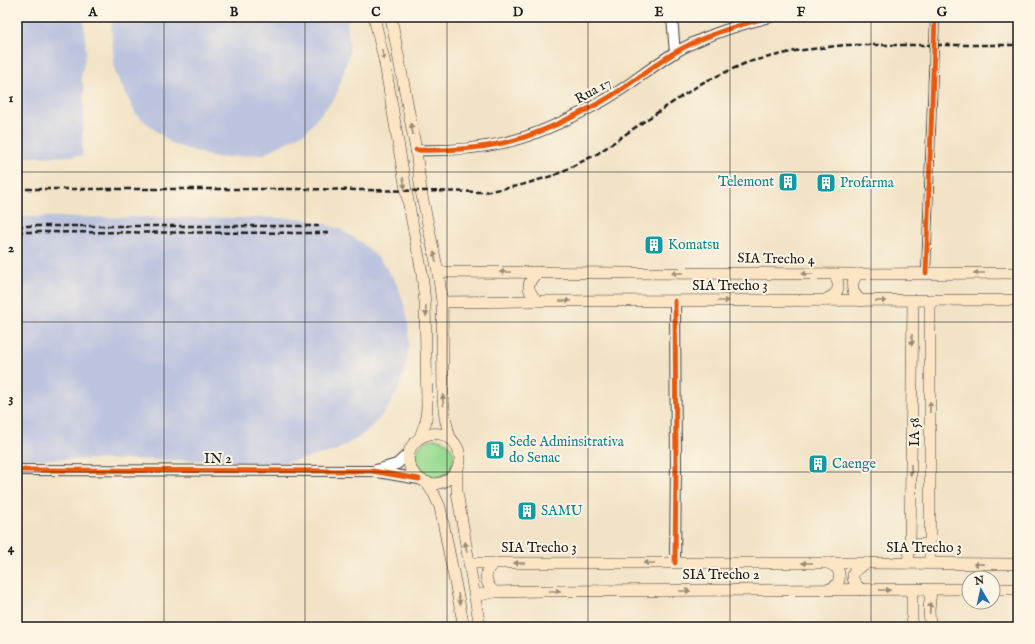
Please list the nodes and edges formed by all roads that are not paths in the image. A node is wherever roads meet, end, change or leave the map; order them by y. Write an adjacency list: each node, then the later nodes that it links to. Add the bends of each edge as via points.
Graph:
1 (374, 17): 25 (main road, one-way to 25, via 385,64 424,290 427,406 426,421)
2 (391, 17): 8 (main road, one-way to 2)
3 (672, 17): 7 (street)
4 (770, 17): 6 (street, Rua 17)
5 (935, 17): 11 (street)
6 (736, 21): 7 (street, Rua 17)
7 (675, 53): 8 (street, Rua 17, via 602,102 538,132 504,143 479,147)
8 (416, 150): 9 (main road, one-way to 8, via 421,191)
9 (438, 272): 10 (main road, SIA Trecho 4, one-way to 9); 22 (main road)
10 (538, 272): 13 (main road, SIA Trecho 4, one-way to 10); 18 (main road, via 528,287)
11 (926, 273): 12 (main road, SIA Trecho 4, one-way to 11); 14 (main road, SIA Trecho 4)
12 (1018, 273)
13 (835, 274): 14 (main road, SIA Trecho 4); 15 (main road, via 838,288 834,296)
14 (857, 274): 20 (main road, via 852,288 854,295)
15 (825, 300): 19 (main road, SIA Trecho 3, one-way to 15); 20 (main road, SIA Trecho 3)
16 (930, 300): 17 (main road, SIA Trecho 3); 21 (main road, SIA Trecho 3); 23 (main road, IA 58, one-way to 16)
17 (1018, 300)
18 (537, 301): 19 (main road, SIA Trecho 3, one-way to 19); 22 (main road, SIA Trecho 3)
19 (675, 301): 36 (street)
20 (861, 301): 21 (main road, SIA Trecho 3, one-way to 21)
21 (913, 301): 24 (main road, IA 58, one-way to 24)
22 (442, 302): 26 (main road, one-way to 22, via 443,400)
23 (930, 423): 24 (main road); 32 (main road, IA 58)
24 (912, 424): 33 (main road, IA 58, one-way to 33)
25 (420, 437): 26 (main road, via 436,433); 27 (main road)
26 (450, 438): 29 (main road, via 459,453)
27 (409, 453): 30 (street, IN 2, via 397,464); 31 (main road, via 410,467)
28 (17, 470): 30 (street, IN 2)
29 (458, 470): 31 (main road, via 440,483 433,484); 34 (main road, one-way to 29, via 457,492)
30 (372, 471): 31 (street, IN 2)
31 (422, 480): 51 (main road, one-way to 51, via 434,494 440,507)
32 (930, 544): 33 (main road); 40 (main road, IA 58)
33 (910, 545): 39 (main road, IA 58)
34 (469, 563): 35 (main road, SIA Trecho 3); 50 (main road)
35 (495, 563): 36 (main road, SIA Trecho 3, one-way to 35); 49 (main road, via 488,569 486,578)
36 (674, 563): 37 (main road, SIA Trecho 3, one-way to 36)
37 (828, 563): 38 (main road, SIA Trecho 3); 44 (main road, via 837,568 840,577 838,583)
38 (867, 563): 39 (main road, SIA Trecho 3); 45 (main road, via 853,574 854,582)
39 (908, 563): 40 (main road, SIA Trecho 3)
40 (930, 563): 41 (main road, SIA Trecho 3, one-way to 40)
41 (1018, 564)
42 (1001, 589): 43 (main road)
43 (1018, 589)
44 (828, 590): 45 (main road, SIA Trecho 2); 49 (main road, SIA Trecho 2, one-way to 44)
45 (862, 590): 46 (main road, SIA Trecho 2, one-way to 46)
46 (912, 590): 47 (main road, SIA Trecho 2); 53 (main road)
47 (931, 590): 48 (main road, SIA Trecho 2); 54 (main road, one-way to 47)
48 (961, 590)
49 (494, 592): 50 (main road, SIA Trecho 2)
50 (474, 596): 52 (main road)
51 (464, 627)
52 (480, 627)
53 (912, 627)
54 (930, 627)

